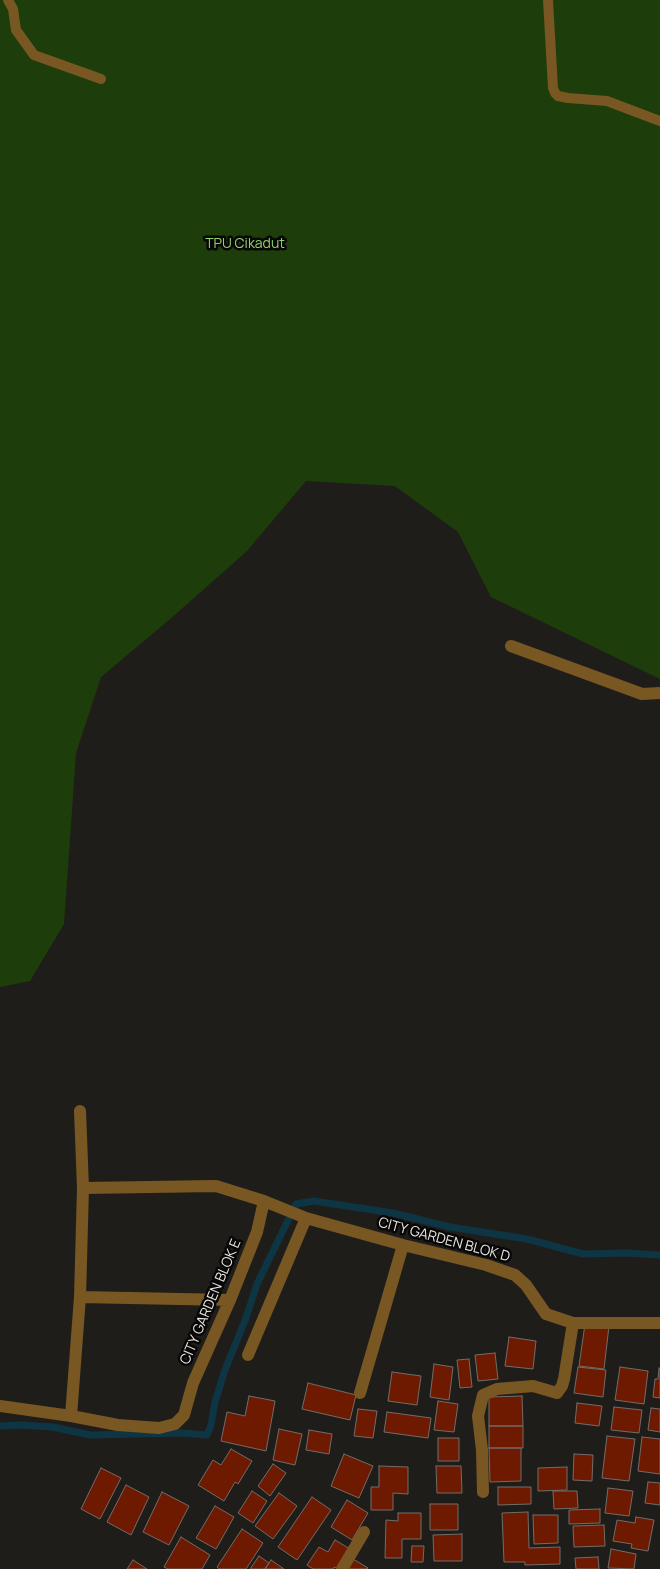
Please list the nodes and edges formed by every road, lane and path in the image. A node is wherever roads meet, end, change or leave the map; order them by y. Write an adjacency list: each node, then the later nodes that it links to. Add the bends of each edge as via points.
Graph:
1 (8, 0): 3 (lane, via 14,9 16,30 34,55)
2 (548, 0): 4 (lane, via 555,93 568,98 607,101)
3 (101, 79)
4 (660, 121)
5 (511, 646): 6 (street, via 642,694)
6 (660, 693)
7 (80, 1111): 8 (street)
8 (83, 1188): 9 (street, CITY GARDEN BLOK D, via 216,1186); 12 (street)
9 (264, 1201): 10 (street, CITY GARDEN BLOK D); 13 (street, CITY GARDEN BLOK E, via 257,1232)
10 (306, 1218): 11 (street, CITY GARDEN BLOK D); 16 (street)
11 (403, 1245): 15 (street, CITY GARDEN BLOK D, via 515,1274 546,1314); 17 (street)
12 (80, 1297): 13 (street); 19 (street)
13 (230, 1300): 19 (street, CITY GARDEN BLOK E, via 193,1383 184,1416 175,1424 159,1428 118,1425)
14 (660, 1323): 15 (street, CITY GARDEN BLOK D)
15 (573, 1324): 20 (street, via 564,1379 557,1393 532,1386 498,1389 483,1395 478,1416)
16 (248, 1355)
17 (360, 1394)
18 (0, 1406): 19 (street)
19 (70, 1416)
20 (483, 1492)
21 (364, 1532): 22 (street)
22 (342, 1569)

